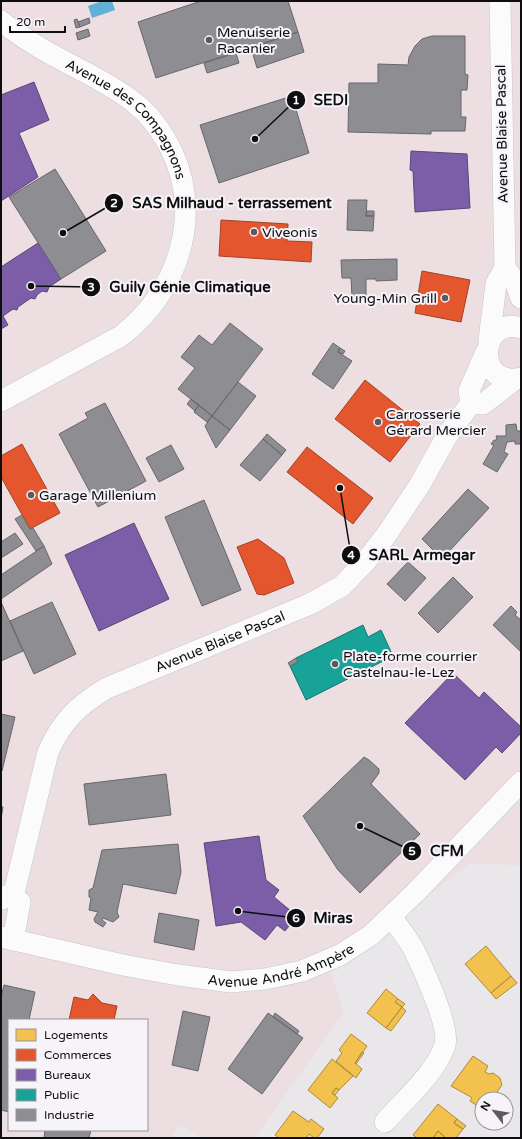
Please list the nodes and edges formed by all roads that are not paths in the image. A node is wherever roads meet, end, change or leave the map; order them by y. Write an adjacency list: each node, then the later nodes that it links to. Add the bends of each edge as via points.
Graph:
1 (500, 1): 4 (street, Avenue Blaise Pascal)
2 (1, 21): 3 (street)
3 (10, 38): 9 (street, Avenue des Compagnons, via 110,86 138,105 158,128 179,166 186,212 185,233 178,259 156,300 136,324 121,336)
4 (505, 268): 5 (street, via 515,281); 7 (street, Avenue Blaise Pascal, via 496,284)
5 (521, 298)
6 (521, 328): 7 (street, via 506,327 496,332)
7 (488, 346): 8 (street, via 488,363 494,372 503,378); 10 (street, Avenue Blaise Pascal, via 469,391)
8 (518, 379): 10 (street, via 483,404)
9 (1, 401)
10 (471, 403): 12 (street, Avenue Blaise Pascal, via 447,436 419,486 387,534 342,586 310,604 107,688 87,700 70,716 57,732 48,752)
11 (521, 782): 13 (street, Avenue André Ampère)
12 (7, 898): 14 (street, Avenue Blaise Pascal, via 20,902)
13 (391, 917): 14 (street, Avenue André Ampère, via 371,935 319,965 265,979 231,982 146,969); 15 (street, via 413,949 442,1017 446,1037 435,1065)
14 (7, 938)
15 (385, 1122)

